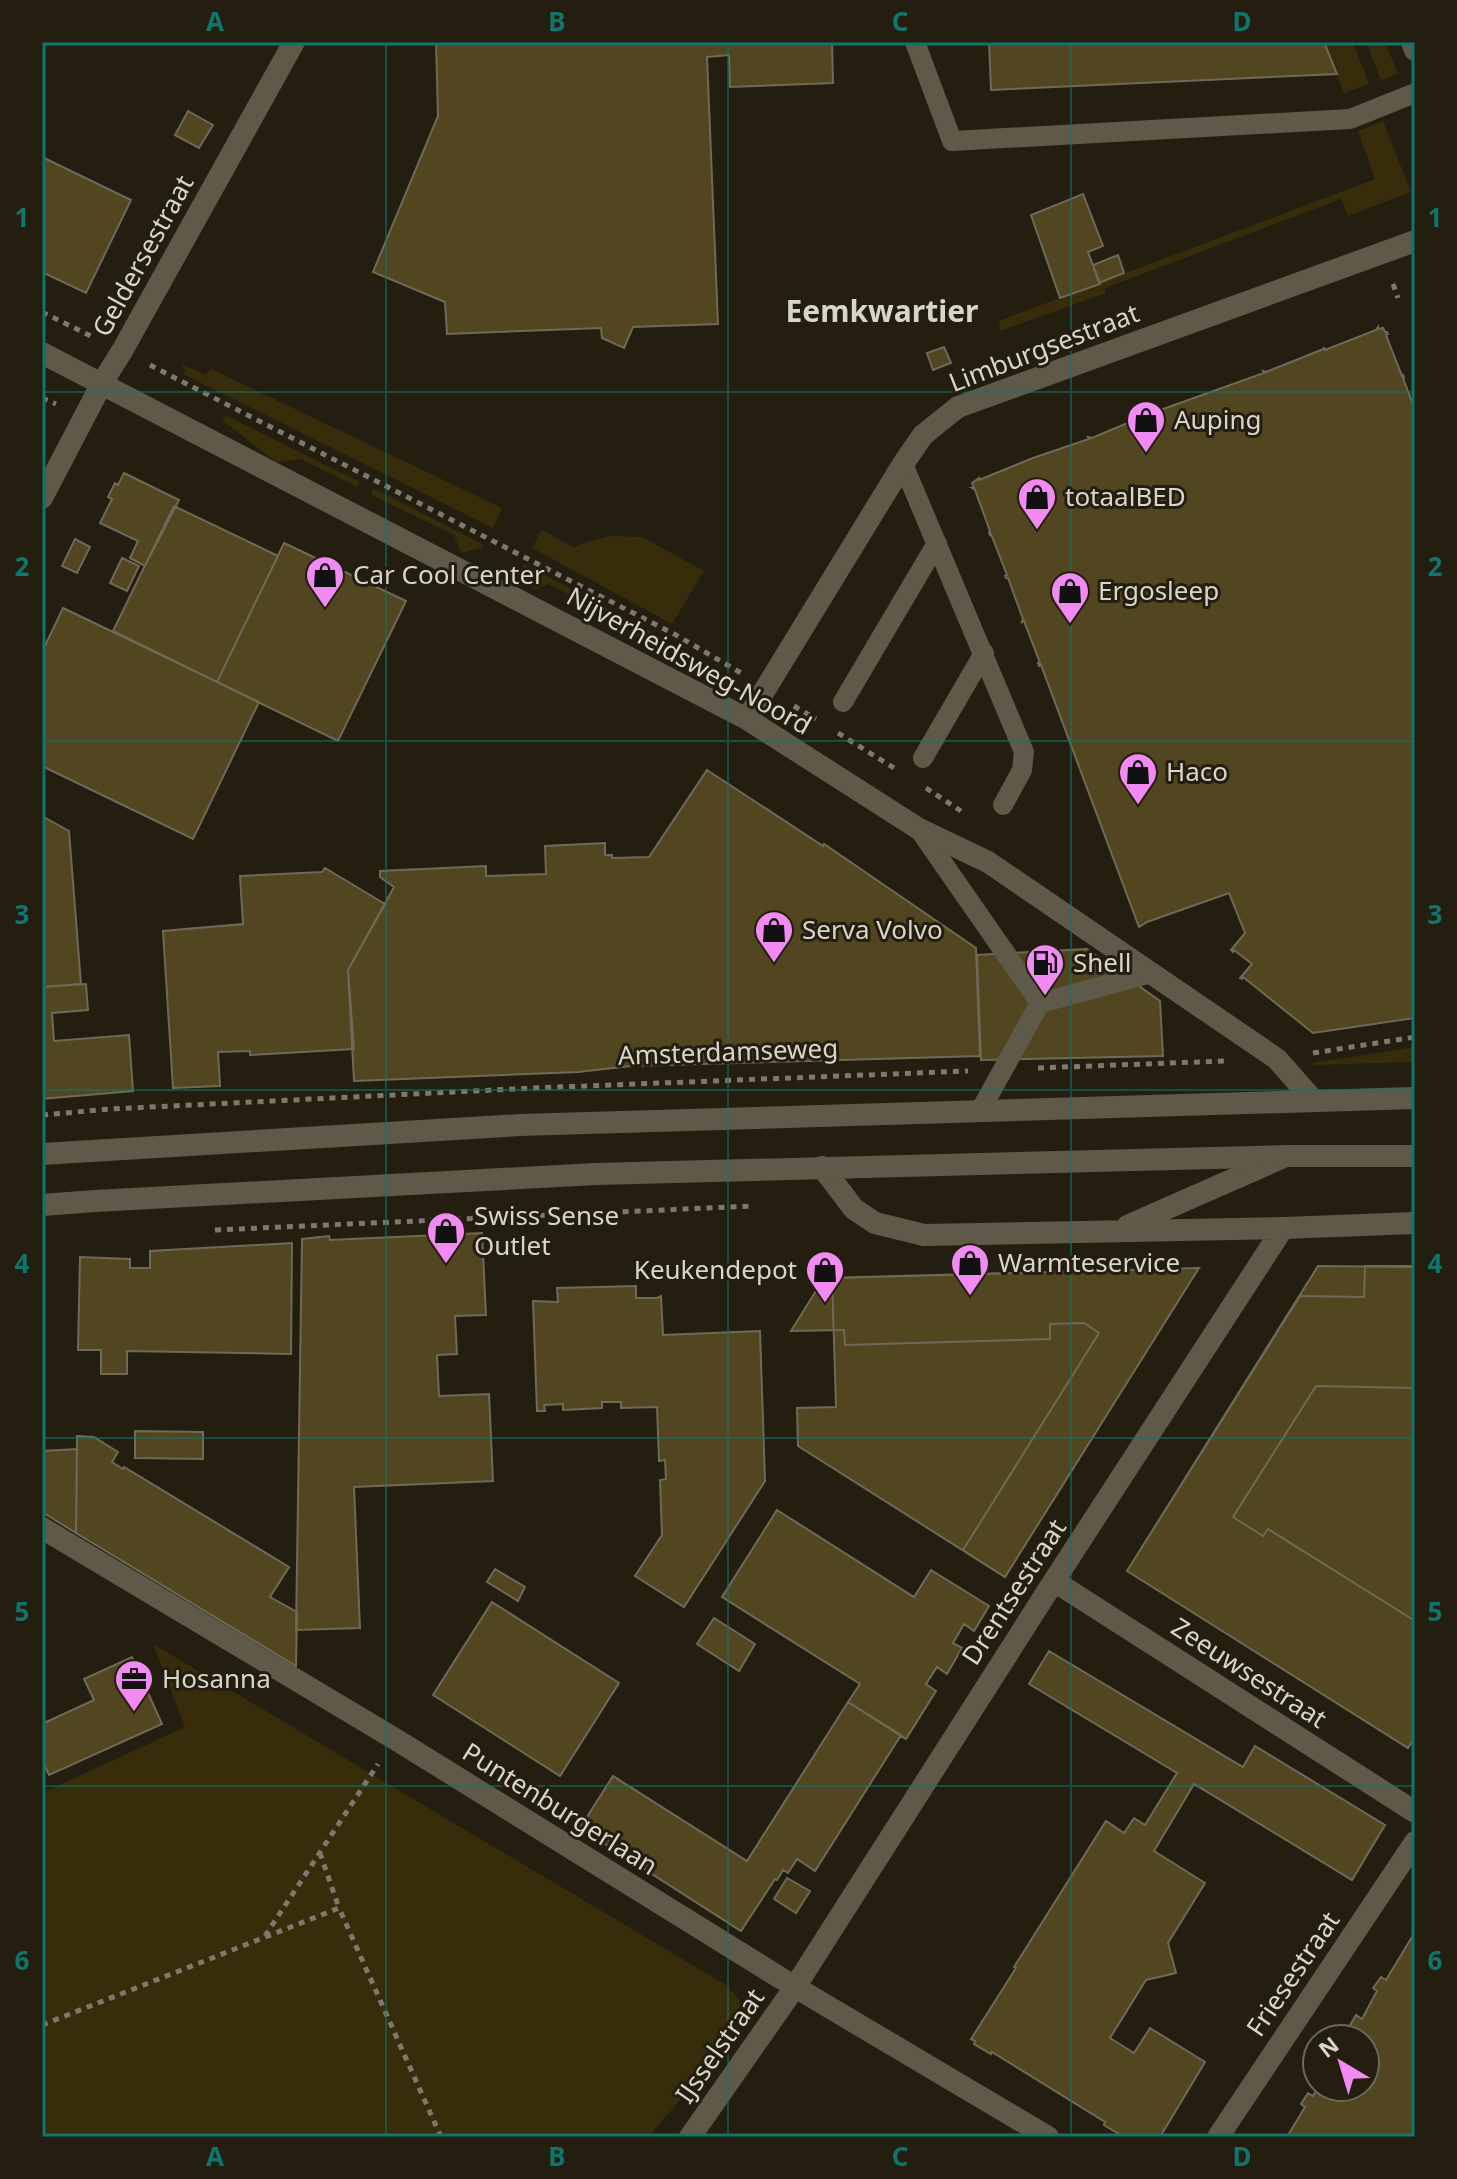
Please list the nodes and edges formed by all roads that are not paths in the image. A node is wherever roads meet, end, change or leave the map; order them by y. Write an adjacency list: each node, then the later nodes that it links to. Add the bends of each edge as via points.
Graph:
1 (294, 42): 8 (street, Geldersestraat)
2 (915, 42): 5 (lane, via 952,141 1350,119)
3 (1412, 42): 4 (street)
4 (1415, 50)
5 (1415, 93)
6 (1415, 241): 9 (street, Limburgsestraat, via 958,407 923,435)
7 (42, 353): 8 (street, Nijverheidsweg-Noord)
8 (102, 383): 10 (street, Geldersestraat); 14 (street, Nijverheidsweg-Noord)
9 (903, 464): 11 (lane); 14 (street, Limburgsestraat)
10 (42, 498)
11 (937, 543): 12 (lane); 13 (lane)
12 (984, 653): 15 (lane); 16 (lane, via 1024,752 1022,770)
13 (843, 702)
14 (747, 719): 17 (street, Nijverheidsweg-Noord)
15 (923, 758)
16 (1003, 805)
17 (919, 829): 18 (street, Nijverheidsweg-Noord, via 988,862); 19 (lane)
18 (1151, 973): 19 (lane); 21 (street, Nijverheidsweg-Noord, via 1277,1059)
19 (1040, 1003): 22 (lane)
20 (1415, 1098): 21 (street)
21 (1314, 1101): 22 (street)
22 (980, 1111): 23 (street, via 520,1125)
23 (42, 1154)
24 (1287, 1156): 25 (street); 26 (street); 30 (street)
25 (1415, 1156)
26 (822, 1167): 27 (street, via 596,1174); 30 (street, via 854,1209 875,1223 924,1235)
27 (42, 1205)
28 (1415, 1223): 29 (street)
29 (1283, 1228): 30 (street); 32 (street, Drentsestraat)
30 (1115, 1231)
31 (42, 1528): 35 (street, Puntenburgerlaan)
32 (1054, 1581): 33 (street, Zeeuwsestraat); 35 (street, Drentsestraat)
33 (1415, 1812)
34 (1415, 1842): 38 (street, Friesestraat)
35 (795, 1987): 36 (street, IJsselstraat); 37 (street, Puntenburgerlaan)
36 (690, 2137)
37 (1048, 2137)
38 (1218, 2137)

